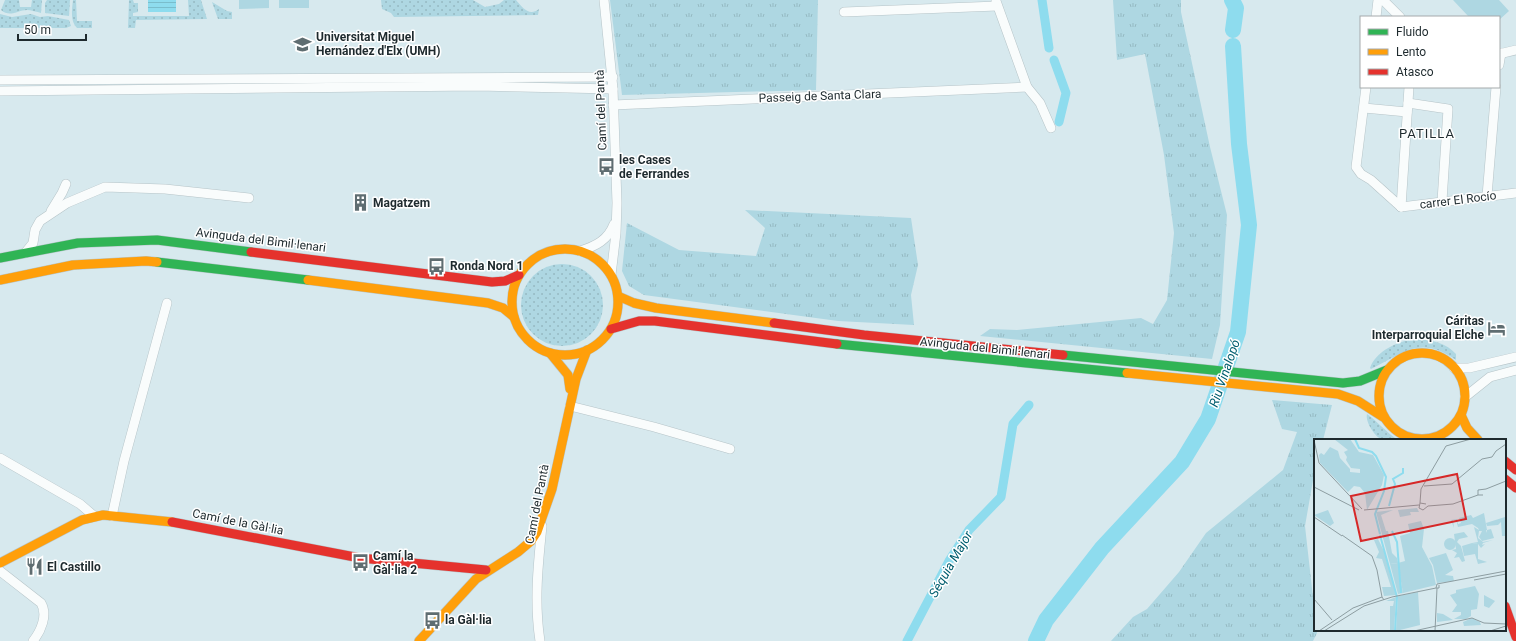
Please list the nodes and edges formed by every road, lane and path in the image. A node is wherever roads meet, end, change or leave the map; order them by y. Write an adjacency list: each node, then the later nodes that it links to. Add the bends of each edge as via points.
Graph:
1 (604, 0): 10 (street, Camí del Pantà)
2 (1378, 0): 6 (street)
3 (1383, 0): 7 (street)
4 (996, 3): 5 (street); 12 (street)
5 (844, 12)
6 (1376, 16)
7 (1399, 16)
8 (1516, 50): 9 (street)
9 (1500, 54)
10 (613, 77): 11 (street); 16 (street, Camí del Pantà)
11 (0, 80)
12 (1027, 87): 18 (street, Passeig de Santa Clara); 21 (street, via 1040,103)
13 (1366, 88): 19 (street)
14 (1409, 88): 20 (street)
15 (1495, 88): 24 (street)
16 (614, 89): 17 (street, via 478,86); 18 (street, Camí del Pantà)
17 (0, 91)
18 (613, 105): 29 (street, Camí del Pantà)
19 (1364, 108): 20 (street); 27 (street, via 1356,167 1361,174)
20 (1408, 108): 26 (street, via 1448,109); 27 (street)
21 (1051, 128)
22 (66, 184): 28 (street)
23 (1516, 193): 24 (street, carrer El Rocío)
24 (1487, 196): 26 (street, carrer El Rocío)
25 (249, 198): 28 (street, via 165,189 105,187 67,203)
26 (1442, 202): 27 (street, carrer El Rocío)
27 (1401, 206)
28 (48, 215): 31 (street, via 40,221 35,230 33,243)
29 (617, 219): 30 (street, via 605,239 598,245); 34 (street, Camí del Pantà)
30 (580, 251): 33 (main road, via 561,249 542,254 530,262); 34 (main road, via 598,260)
31 (25, 253): 32 (main road, Avinguda del Bimil·lenari); 33 (main road, Avinguda del Bimil·lenari, via 84,243 157,240 492,282 505,281)
32 (0, 258)
33 (519, 275): 38 (main road, via 512,292)
34 (611, 276): 36 (main road)
35 (0, 280): 38 (main road, via 73,265 123,262 174,263 488,303 503,308)
36 (618, 296): 39 (main road, via 617,312); 44 (main road, Avinguda del Bimil·lenari, via 656,308 782,325 1108,360 1343,382 1360,381)
37 (167, 303): 62 (street, via 124,461)
38 (514, 317): 41 (main road, via 528,340)
39 (611, 329): 40 (main road, via 604,338); 49 (main road, Avinguda del Bimil·lenari, via 639,321 655,321 816,342 1338,394 1358,401)
40 (586, 350): 41 (main road, via 571,354); 47 (main road, Camí del Pantà, via 576,375)
41 (550, 353): 47 (main road, Camí del Pantà, via 568,375)
42 (1516, 357): 43 (street, via 1469,368)
43 (1454, 368): 44 (main road, via 1442,358 1422,353 1402,358); 46 (main road, via 1461,378)
44 (1387, 370): 49 (main road, via 1379,390 1379,404)
45 (1516, 370): 46 (street, via 1490,377)
46 (1465, 397): 48 (main road)
47 (570, 402): 55 (street); 63 (main road, Camí del Pantà)
48 (1461, 415): 50 (main road); 54 (main road, via 1466,428)
49 (1384, 417): 51 (main road, via 1394,430)
50 (1442, 435): 52 (main road); 53 (main road)
51 (1409, 439): 52 (main road)
52 (1431, 439)
53 (1451, 439)
54 (1477, 439)
55 (730, 449)
56 (0, 458): 61 (street, via 80,504)
57 (1506, 462): 58 (main road)
58 (1516, 470)
59 (1506, 481): 60 (main road)
60 (1516, 488)
61 (94, 516): 62 (main road, Camí de la Gàl·lia); 64 (main road)
62 (112, 516): 65 (main road, Camí de la Gàl·lia, via 188,524 360,558)
63 (543, 520): 65 (main road, via 528,544 494,568); 71 (street, Camí del Pantà, via 537,572 536,615)
64 (0, 563)
65 (486, 570): 70 (main road, via 450,605)
66 (0, 571): 69 (street, via 41,603 44,609 44,619)
67 (1506, 609): 68 (main road)
68 (1516, 637)
69 (33, 641)
70 (419, 641)
71 (540, 641)

